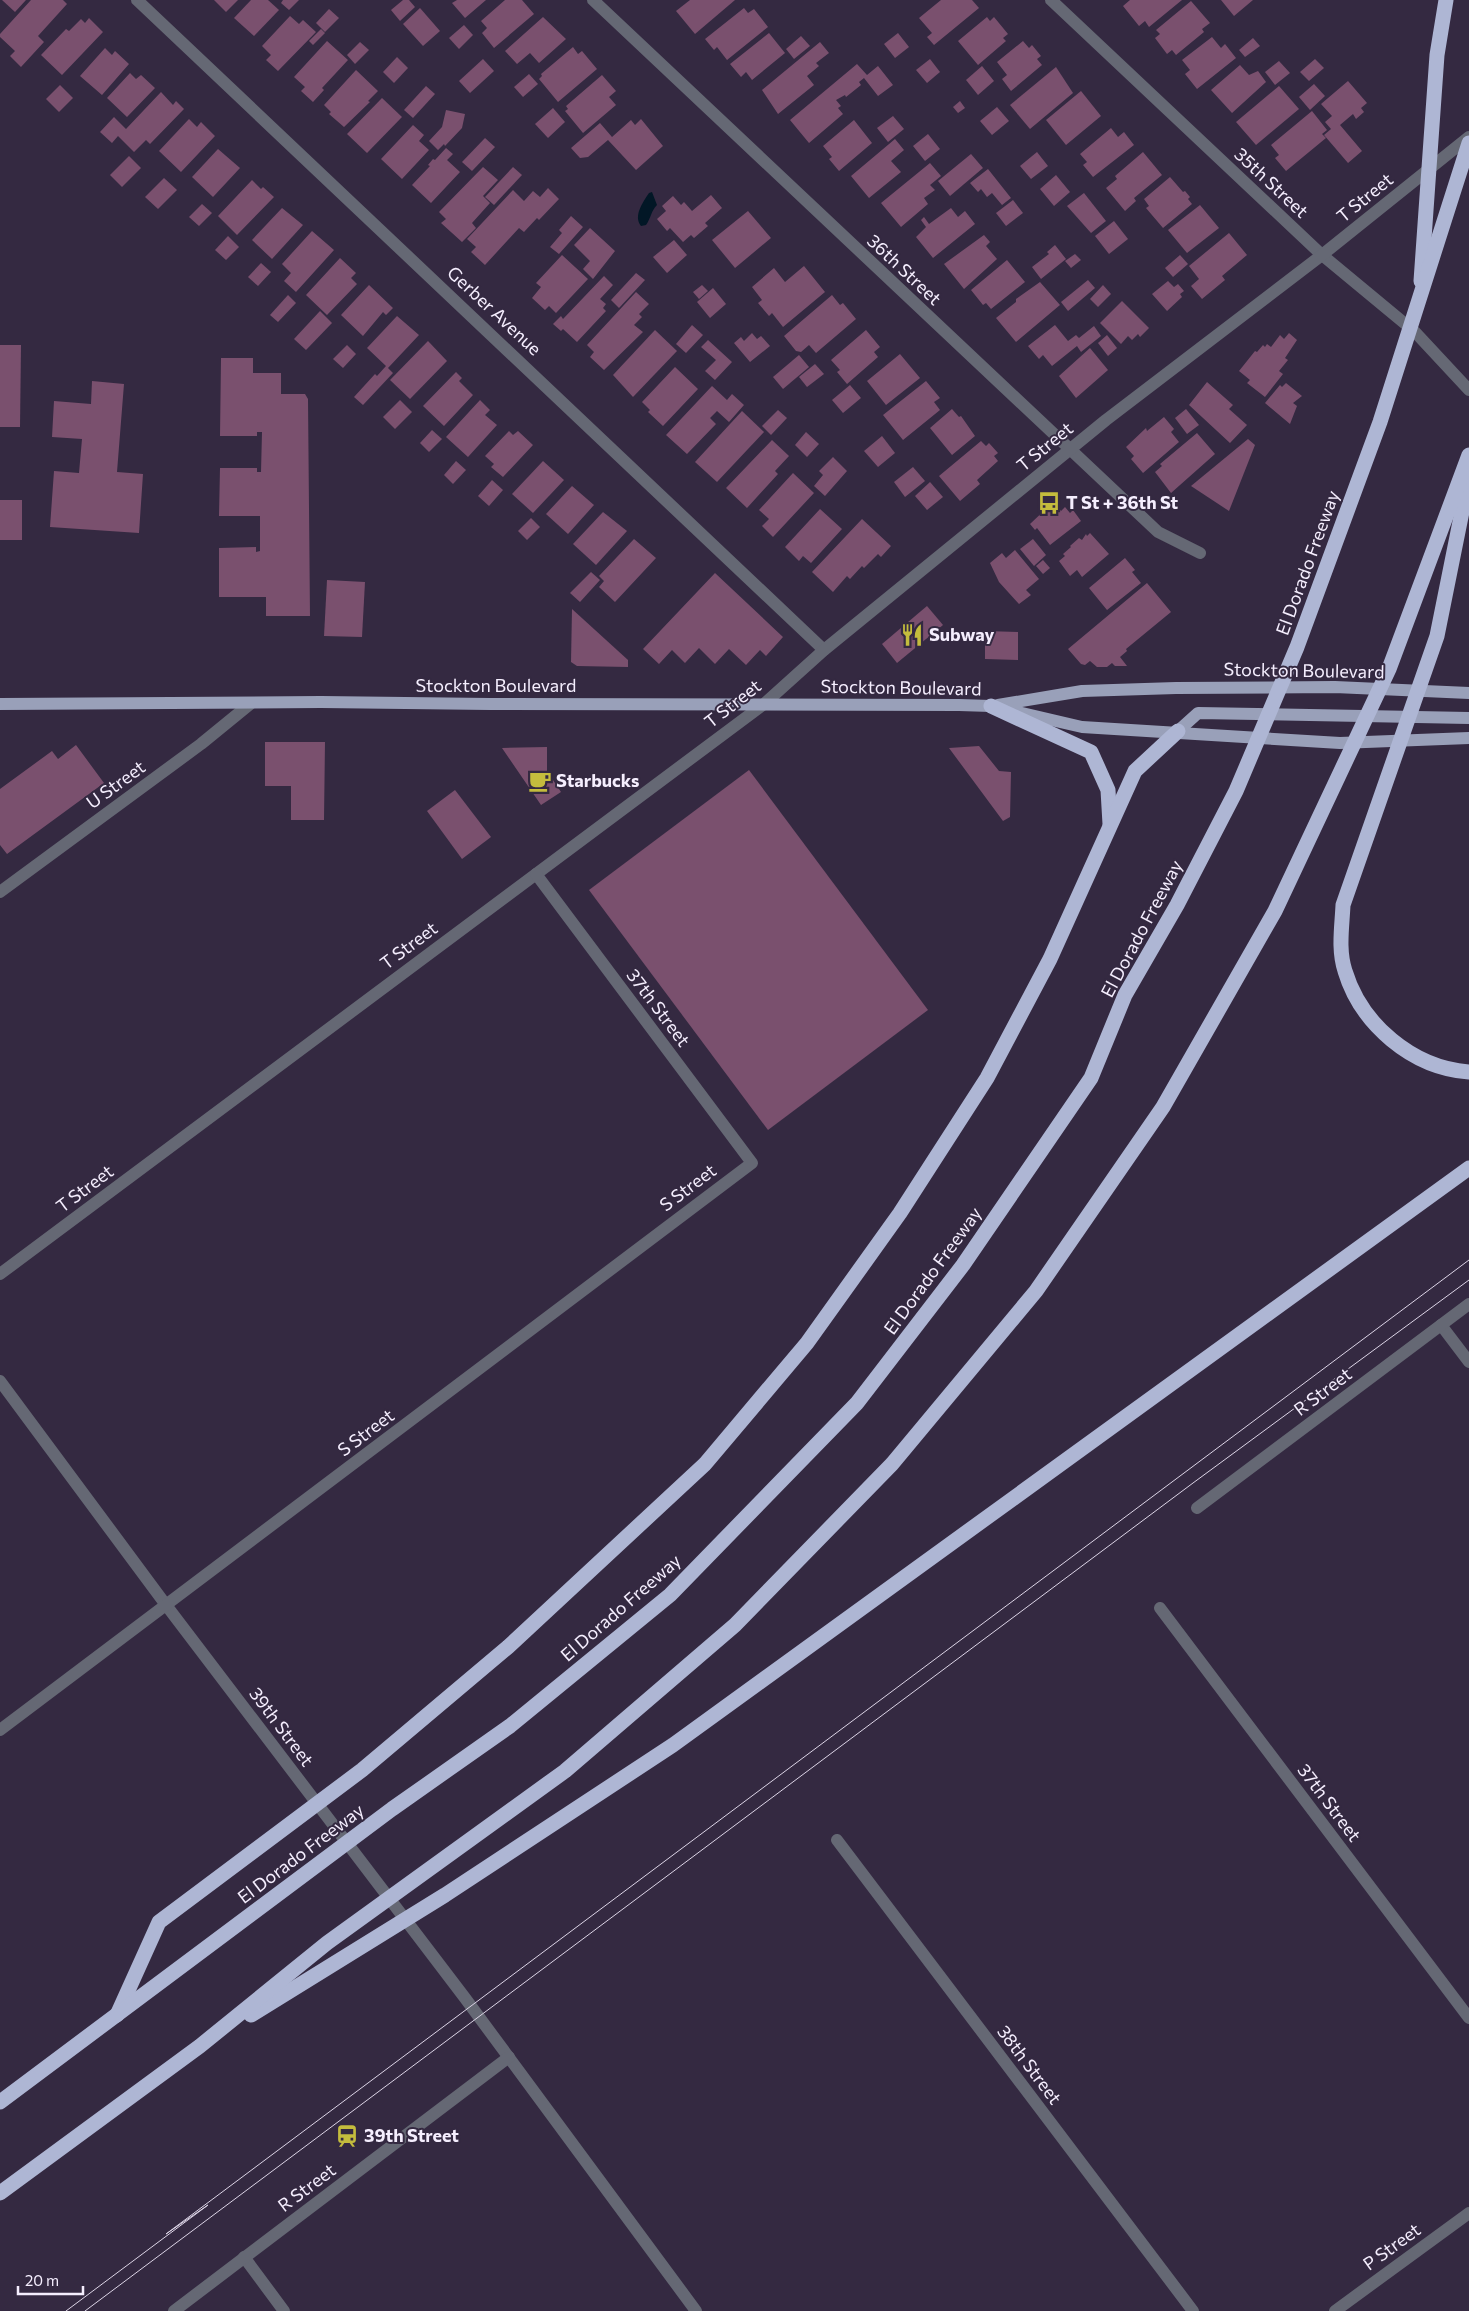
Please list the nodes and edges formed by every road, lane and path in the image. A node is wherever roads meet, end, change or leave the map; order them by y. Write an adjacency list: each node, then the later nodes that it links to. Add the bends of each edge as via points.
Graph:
1 (137, 0): 14 (street, Gerber Avenue)
2 (593, 0): 10 (street, 36th Street)
3 (1050, 0): 7 (street, 35th Street)
4 (1446, 0): 8 (highway, via 1436,55)
5 (1469, 137): 7 (street, T Street)
6 (1469, 143): 8 (highway, El Dorado Freeway)
7 (1322, 255): 9 (street, 35th Street, via 1415,332); 10 (street, T Street)
8 (1419, 304): 39 (highway, El Dorado Freeway, via 1380,422 1297,648 1236,791 1125,994 1091,1078 963,1265 857,1403 670,1595 510,1726 392,1809)
9 (1469, 390)
10 (1069, 450): 13 (street, 36th Street, via 1158,532); 14 (street, T Street)
11 (1469, 455): 41 (highway, via 1388,669 1275,911 1163,1106 1036,1291 892,1464 735,1625 565,1771 327,1943)
12 (1469, 474): 26 (highway, via 1437,636 1343,905 1341,942 1344,970 1355,996 1388,1038 1436,1065)
13 (1200, 553)
14 (824, 650): 18 (street, T Street)
15 (1469, 692): 19 (main road, Stockton Boulevard, via 1335,687 1082,690)
16 (0, 704): 17 (main road, Stockton Boulevard)
17 (250, 704): 18 (main road, Stockton Boulevard); 25 (street, U Street, via 201,744)
18 (764, 704): 19 (main road, Stockton Boulevard); 24 (street, T Street)
19 (991, 706): 21 (main road, Stockton Boulevard, via 1082,727); 23 (highway, via 1091,752 1108,790)
20 (1469, 718): 21 (main road, via 1198,713)
21 (1178, 732): 22 (main road, Stockton Boulevard, via 1340,742); 23 (highway, via 1135,771)
22 (1469, 738)
23 (1110, 830): 39 (highway, via 1050,959 987,1078 900,1213 807,1342 705,1464 508,1647 362,1770 159,1922)
24 (536, 874): 27 (street, 37th Street); 29 (street, T Street)
25 (0, 892)
26 (1469, 1072)
27 (752, 1163): 35 (street, S Street)
28 (1469, 1168): 41 (highway, via 673,1746 340,1962)
29 (0, 1274)
30 (1469, 1304): 31 (street, R Street)
31 (1441, 1325): 32 (street); 34 (street, R Street)
32 (1469, 1362)
33 (0, 1381): 35 (street, 39th Street)
34 (1197, 1508)
35 (166, 1604): 37 (street, S Street); 42 (street, 39th Street)
36 (1160, 1608): 40 (street, 37th Street)
37 (0, 1730)
38 (837, 1840): 50 (street, 38th Street)
39 (117, 2016): 43 (highway, El Dorado Freeway)
40 (1469, 2018)
41 (200, 2046): 44 (highway)
42 (509, 2057): 46 (street, R Street); 49 (street, 39th Street)
43 (0, 2102)
44 (0, 2193)
45 (1469, 2213): 51 (street, P Street)
46 (244, 2257): 47 (street, R Street); 48 (street)
47 (174, 2311)
48 (284, 2311)
49 (696, 2311)
50 (1192, 2311)
51 (1336, 2311)

